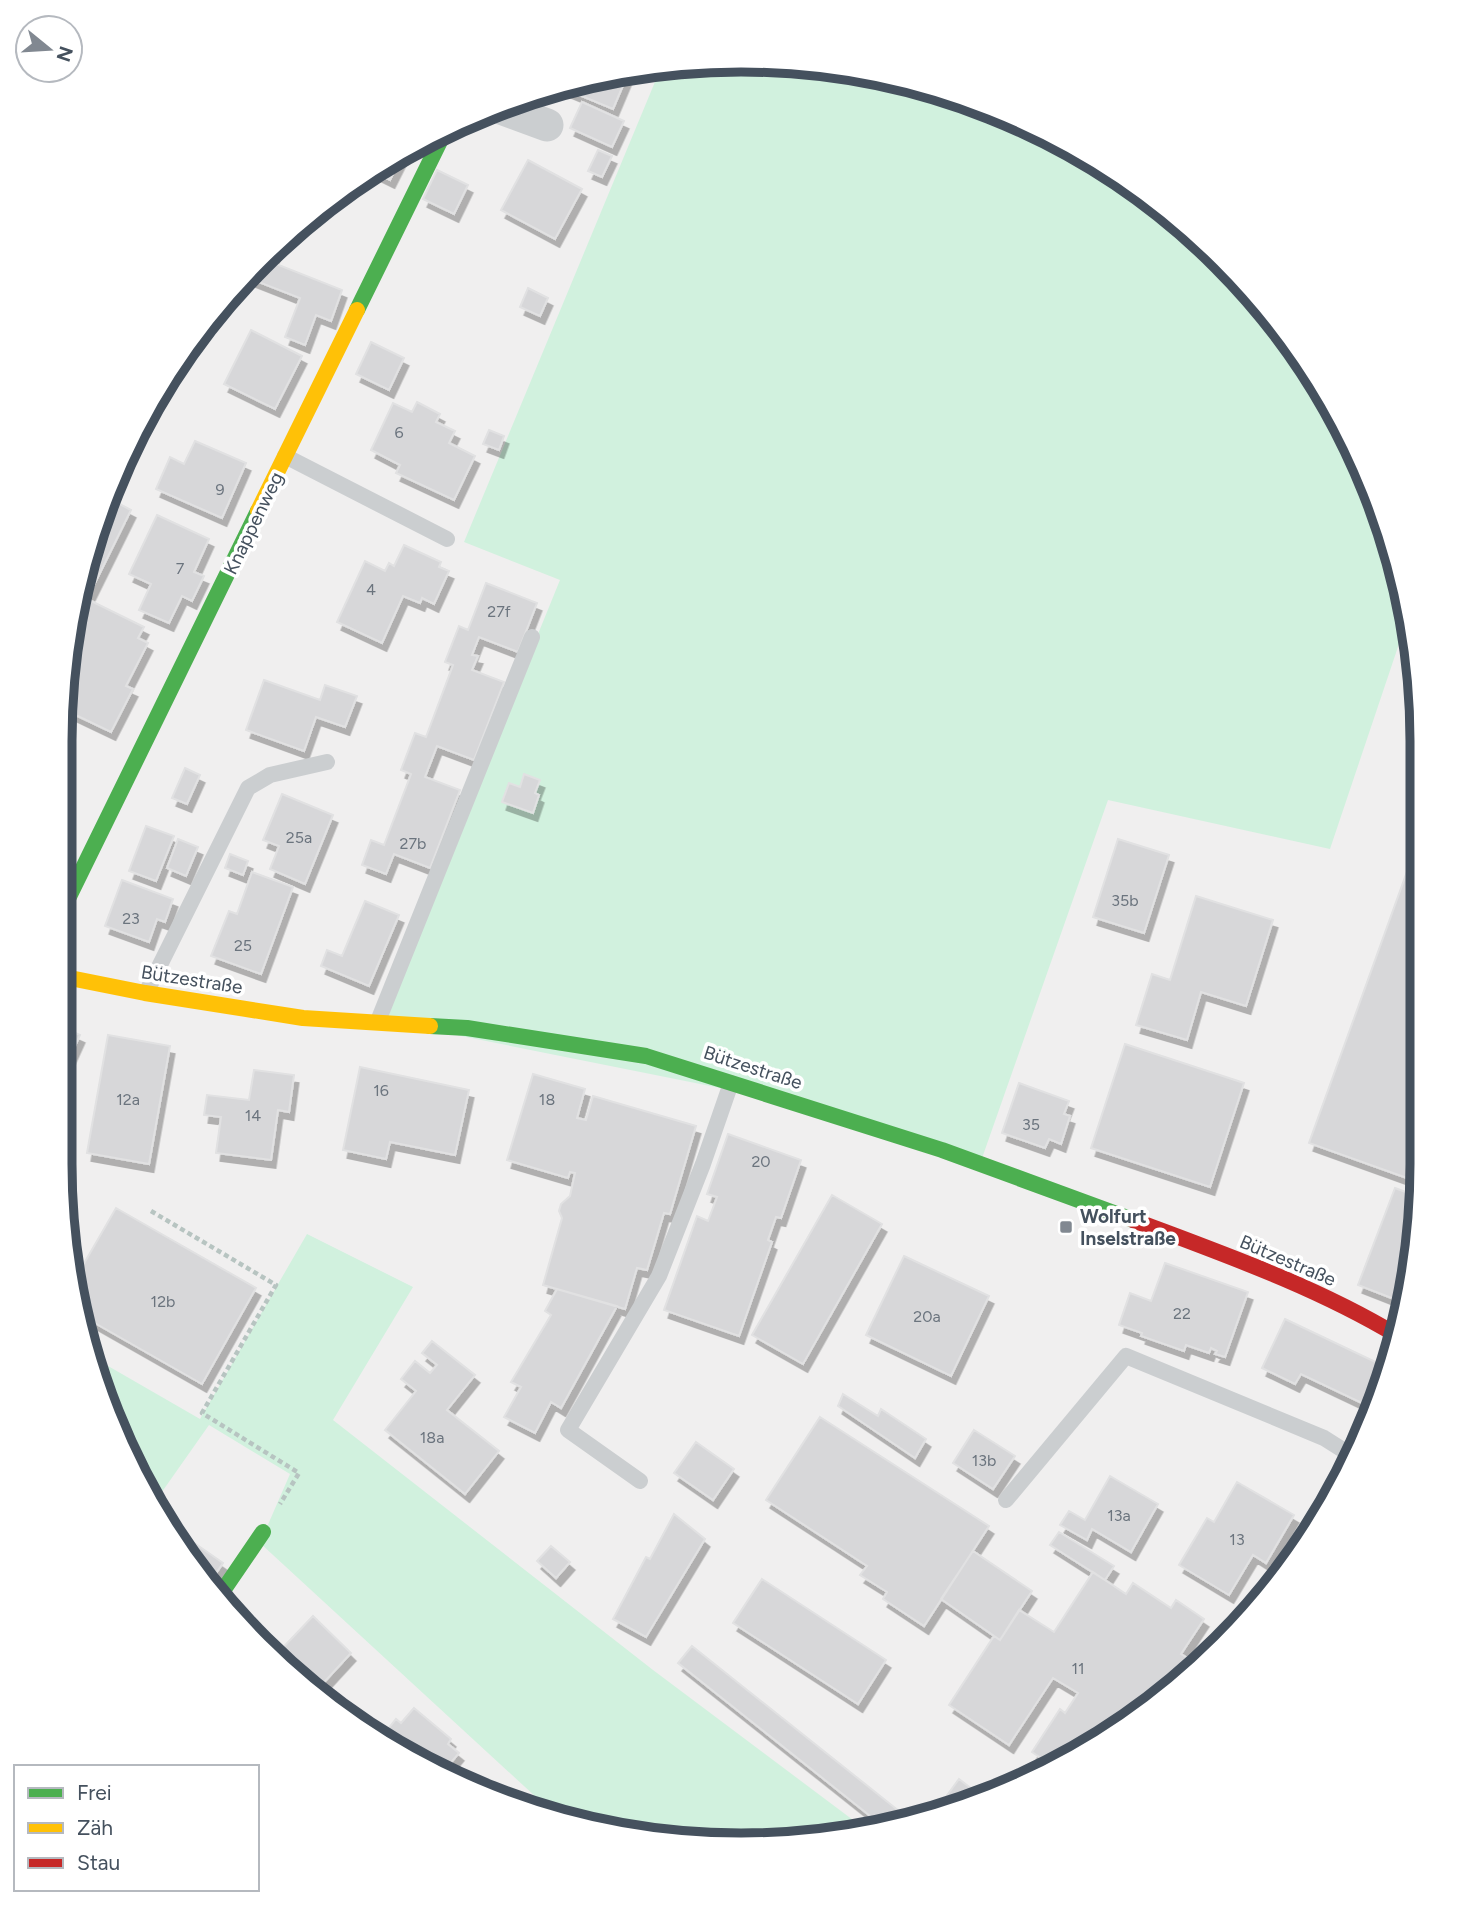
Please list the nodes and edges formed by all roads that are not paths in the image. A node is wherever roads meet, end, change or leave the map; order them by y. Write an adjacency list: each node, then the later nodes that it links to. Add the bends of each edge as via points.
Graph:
1 (512, 112): 2 (street)
2 (547, 125)
3 (438, 144): 4 (main road, Knappenweg)
4 (285, 456): 5 (lane); 8 (main road, Knappenweg)
5 (447, 539)
6 (532, 637): 11 (lane)
7 (327, 762): 10 (lane, via 270,775 248,788)
8 (72, 891)
9 (72, 978): 10 (main road, Bützestraße)
10 (145, 993): 11 (main road, Bützestraße, via 303,1018)
11 (378, 1023): 12 (main road, Bützestraße, via 467,1028 560,1041 646,1056)
12 (731, 1082): 13 (main road, Bützestraße, via 1076,1198 1287,1279); 15 (lane, via 659,1276 568,1430)
13 (1389, 1330)
14 (1345, 1451): 16 (lane, via 1324,1438 1126,1356)
15 (640, 1481)
16 (1006, 1500)
17 (263, 1532): 18 (main road)
18 (224, 1589)

